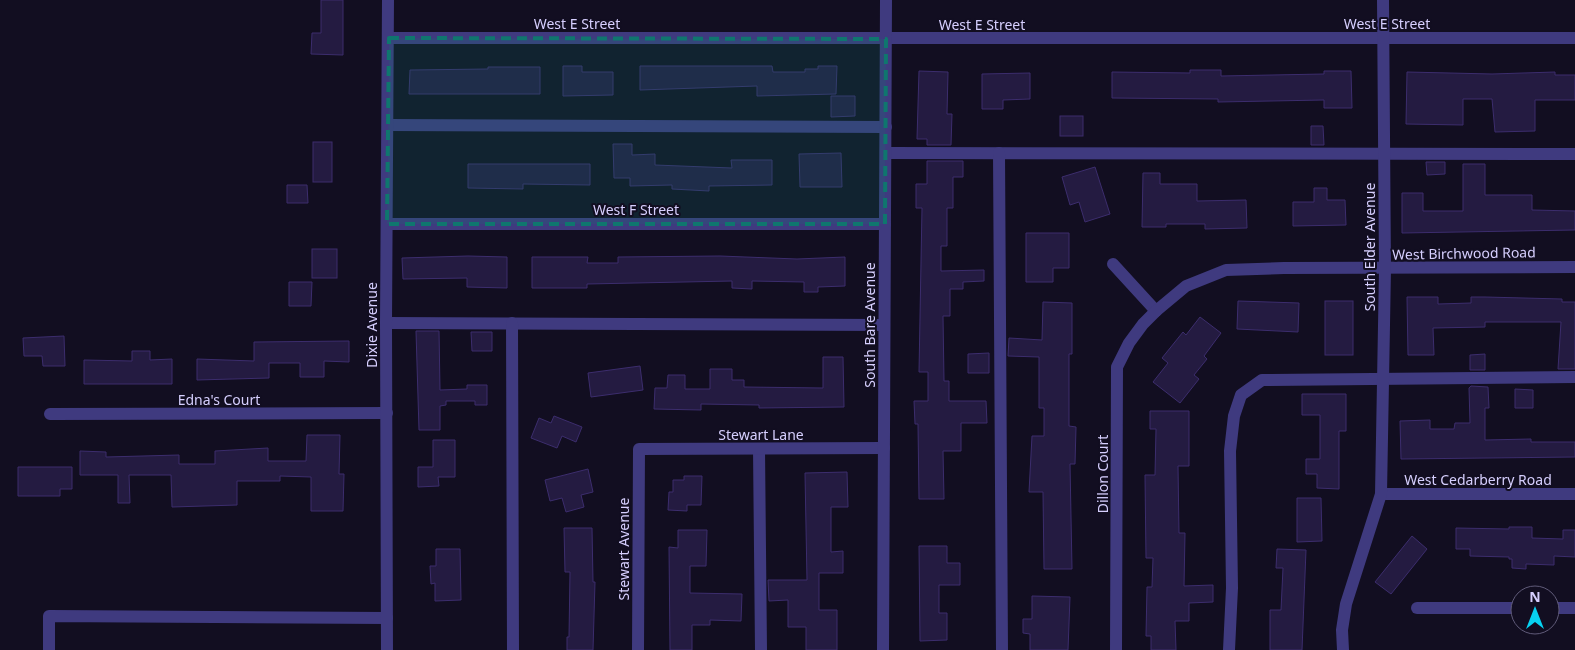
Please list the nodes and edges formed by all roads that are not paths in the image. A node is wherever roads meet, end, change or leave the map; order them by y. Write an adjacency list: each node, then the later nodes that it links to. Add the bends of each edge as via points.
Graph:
1 (388, 0): 4 (street, Dixie Avenue)
2 (886, 0): 7 (street, South Bare Avenue)
3 (1383, 0): 5 (street, South Elder Avenue)
4 (389, 38): 7 (street, West E Street); 8 (street, Dixie Avenue)
5 (1382, 38): 6 (street, West E Street); 7 (street, West E Street); 13 (street, South Elder Avenue)
6 (1575, 38)
7 (886, 39): 9 (street, South Bare Avenue)
8 (388, 124): 9 (street); 14 (street, Dixie Avenue)
9 (886, 127): 10 (street, South Bare Avenue)
10 (886, 153): 11 (street); 15 (street, South Bare Avenue)
11 (999, 154): 13 (street); 43 (street)
12 (1575, 154): 13 (street)
13 (1384, 155): 18 (street, South Elder Avenue)
14 (387, 224): 15 (street, West F Street); 20 (street, Dixie Avenue)
15 (885, 224): 22 (street, South Bare Avenue)
16 (1113, 264): 19 (street)
17 (1575, 267): 18 (street, West Birchwood Road)
18 (1385, 269): 19 (street, West Birchwood Road, via 1226,270 1186,286); 24 (street, South Elder Avenue)
19 (1156, 311): 44 (street, Dillon Court, via 1142,324 1117,367)
20 (386, 322): 21 (street); 25 (street, Dixie Avenue)
21 (512, 322): 22 (street); 39 (street)
22 (884, 324): 27 (street, South Bare Avenue)
23 (1575, 378): 24 (street)
24 (1383, 379): 30 (street, South Elder Avenue); 45 (street, via 1262,380 1241,395 1234,416 1230,452)
25 (387, 413): 26 (street, Edna's Court); 36 (street, Dixie Avenue)
26 (50, 414)
27 (884, 448): 29 (street, Stewart Lane); 42 (street, South Bare Avenue)
28 (639, 449): 29 (street, Stewart Lane); 40 (street, Stewart Avenue)
29 (759, 449): 41 (street)
30 (1381, 494): 31 (street, West Cedarberry Road); 46 (street, South Elder Avenue, via 1346,604)
31 (1575, 494)
32 (1417, 608): 33 (street)
33 (1510, 608)
34 (1560, 608): 35 (street)
35 (1575, 608)
36 (387, 618): 37 (street, via 49,616); 38 (street, Dixie Avenue)
37 (49, 650)
38 (387, 650)
39 (513, 650)
40 (638, 650)
41 (761, 650)
42 (883, 650)
43 (1002, 650)
44 (1116, 650)
45 (1230, 650)
46 (1343, 650)

